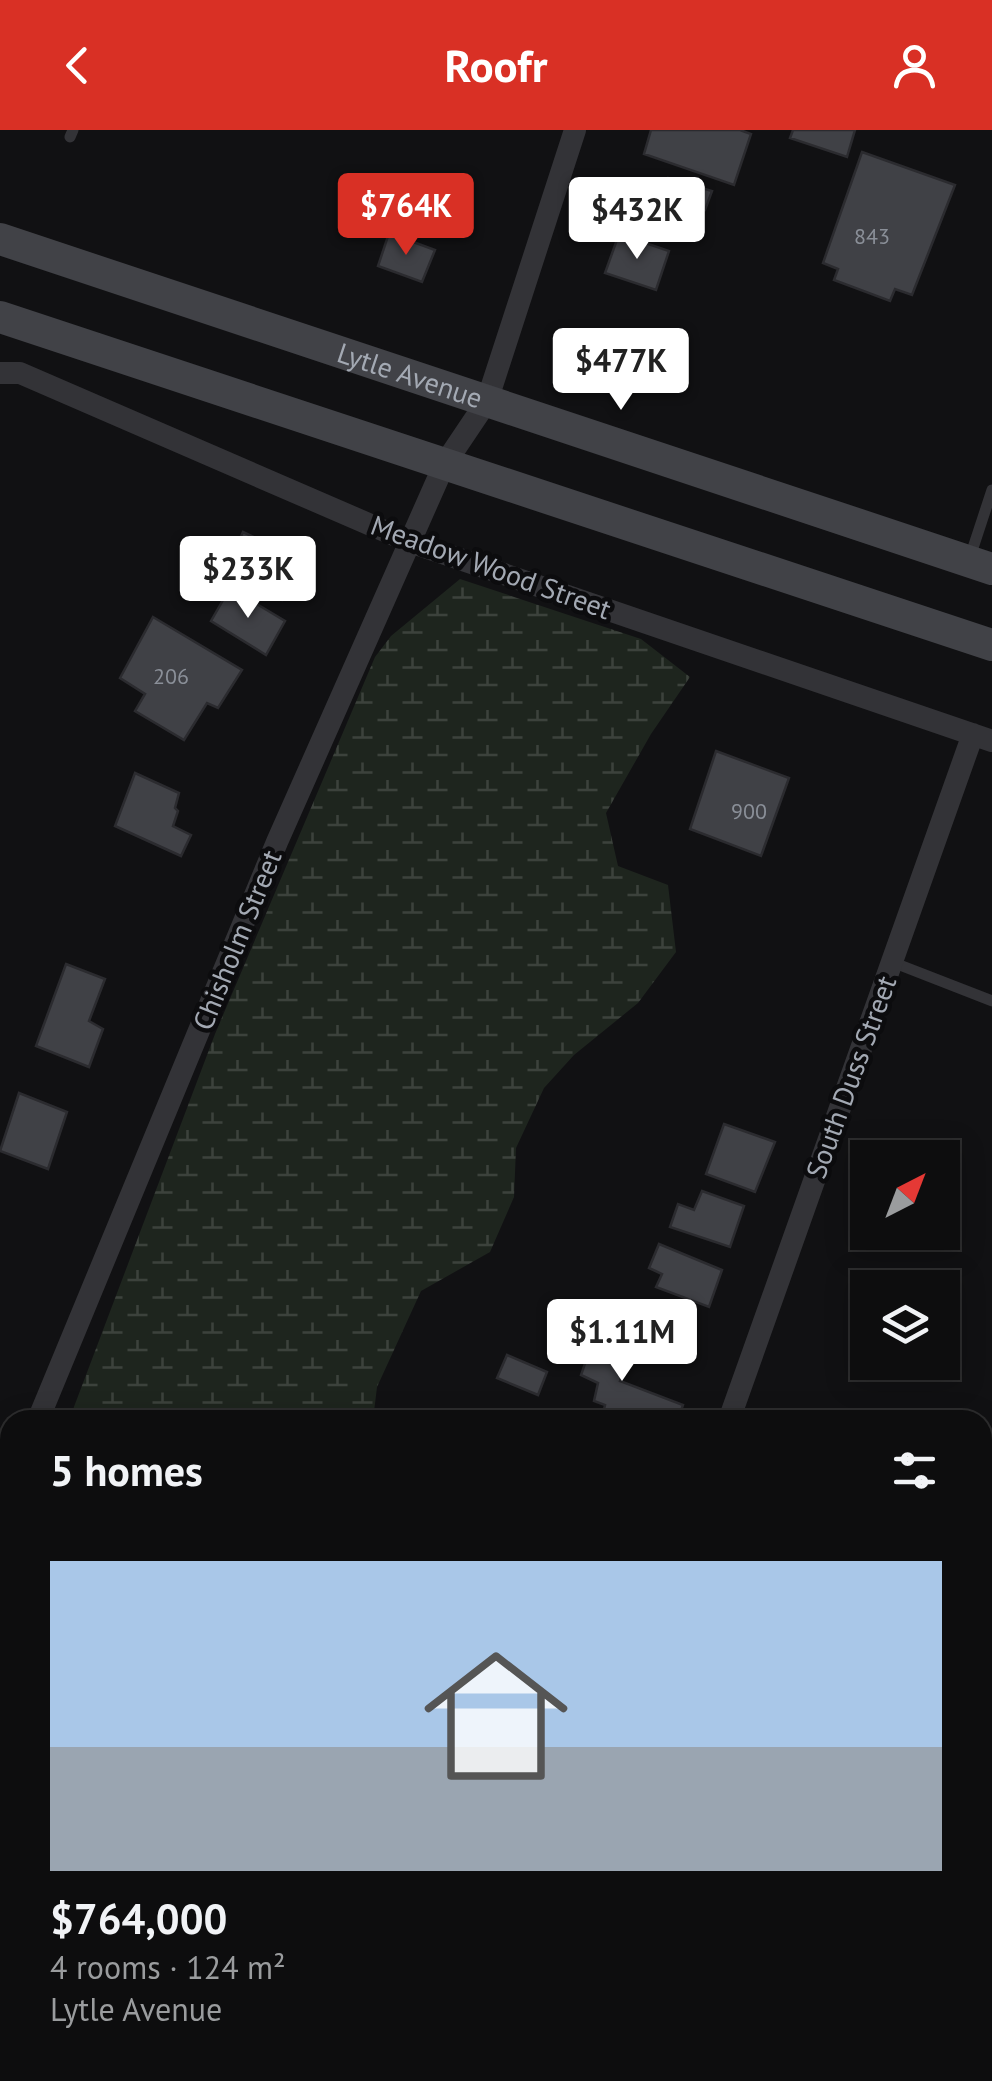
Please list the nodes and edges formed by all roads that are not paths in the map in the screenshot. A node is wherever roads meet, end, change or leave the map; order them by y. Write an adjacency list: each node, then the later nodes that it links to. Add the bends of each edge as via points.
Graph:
1 (574, 130): 5 (street, Chisholm Street)
2 (0, 239): 5 (main road, Lytle Avenue)
3 (0, 317): 6 (main road)
4 (10, 373): 8 (street, Meadow Wood Street)
5 (487, 401): 6 (street, Chisholm Street); 9 (main road, Lytle Avenue)
6 (444, 465): 8 (street, Chisholm Street); 10 (main road)
7 (992, 490): 9 (lane)
8 (410, 542): 11 (street, Meadow Wood Street); 14 (street, Chisholm Street)
9 (980, 565)
10 (992, 646)
11 (982, 738): 12 (street, South Duss Street)
12 (892, 962): 13 (lane); 15 (street, South Duss Street)
13 (992, 1001)
14 (42, 1410)
15 (733, 1410)

